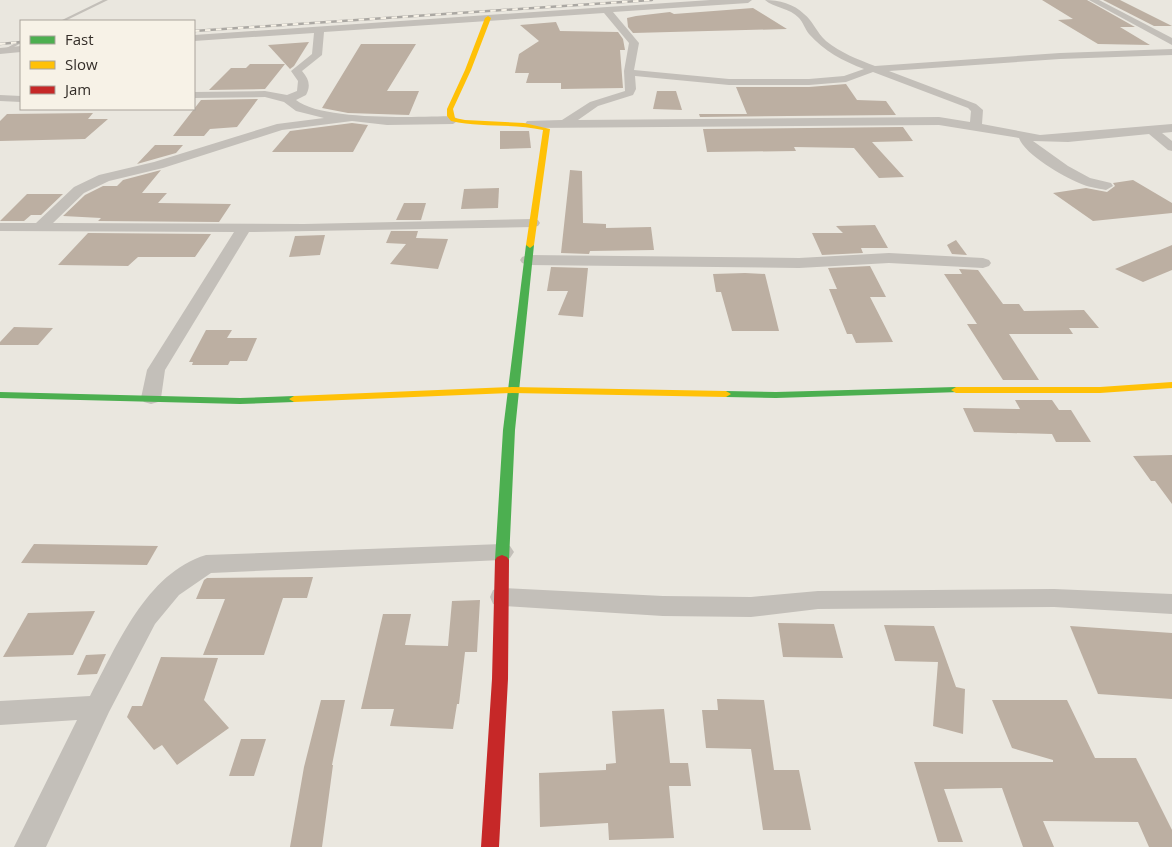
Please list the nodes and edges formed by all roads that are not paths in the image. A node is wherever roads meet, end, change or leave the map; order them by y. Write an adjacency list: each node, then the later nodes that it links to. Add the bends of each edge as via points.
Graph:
1 (106, 0): 8 (lane)
2 (742, 0): 3 (street); 6 (street)
3 (748, 0)
4 (770, 0): 18 (street, via 802,16 823,43 847,59)
5 (1093, 0): 10 (street)
6 (606, 10): 7 (street); 19 (street, via 634,43)
7 (488, 18): 11 (street); 25 (street, via 450,109)
8 (64, 20)
9 (1163, 26): 10 (street)
10 (1146, 27): 14 (street)
11 (319, 29): 12 (street); 23 (street, via 319,54 296,71 305,83 302,93)
12 (195, 38)
13 (20, 41): 16 (lane)
14 (1172, 42)
15 (20, 49): 16 (street)
16 (3, 50)
17 (1172, 52): 18 (street)
18 (873, 69): 19 (street, via 846,79 808,82 730,82); 28 (street, via 972,106 977,110)
19 (629, 73): 26 (street, via 629,93 594,104)
20 (195, 95): 23 (street, via 265,94)
21 (0, 98): 22 (street)
22 (20, 99)
23 (288, 99): 24 (street, via 300,109)
24 (350, 118): 25 (street); 35 (street, via 281,127 104,178 79,190)
25 (453, 120): 27 (street, via 474,124)
26 (566, 123): 27 (street); 28 (street, via 939,122)
27 (531, 124): 34 (street, via 547,130)
28 (976, 126): 31 (street)
29 (1172, 128): 30 (street)
30 (1152, 129): 31 (street, via 1068,138); 32 (street)
31 (1025, 137): 33 (street, via 1028,145 1063,169 1085,181)
32 (1172, 147)
33 (1106, 186)
34 (533, 223): 37 (street); 38 (street)
35 (41, 226): 36 (street); 37 (street)
36 (0, 227)
37 (245, 227): 43 (street, via 156,370)
38 (528, 260): 39 (street, via 799,263 889,258); 41 (street)
39 (983, 263)
40 (1172, 384): 41 (street, via 1100,390 912,390 776,395)
41 (512, 390): 43 (street, via 240,401); 44 (street)
42 (0, 395): 43 (street)
43 (151, 398)
44 (502, 552): 45 (street); 47 (street, via 206,564 170,588 146,617)
45 (502, 597): 46 (street, via 751,607 818,600 1054,598); 50 (street)
46 (1172, 604)
47 (98, 707): 48 (street); 49 (street)
48 (0, 713)
49 (30, 847)
50 (490, 847)

